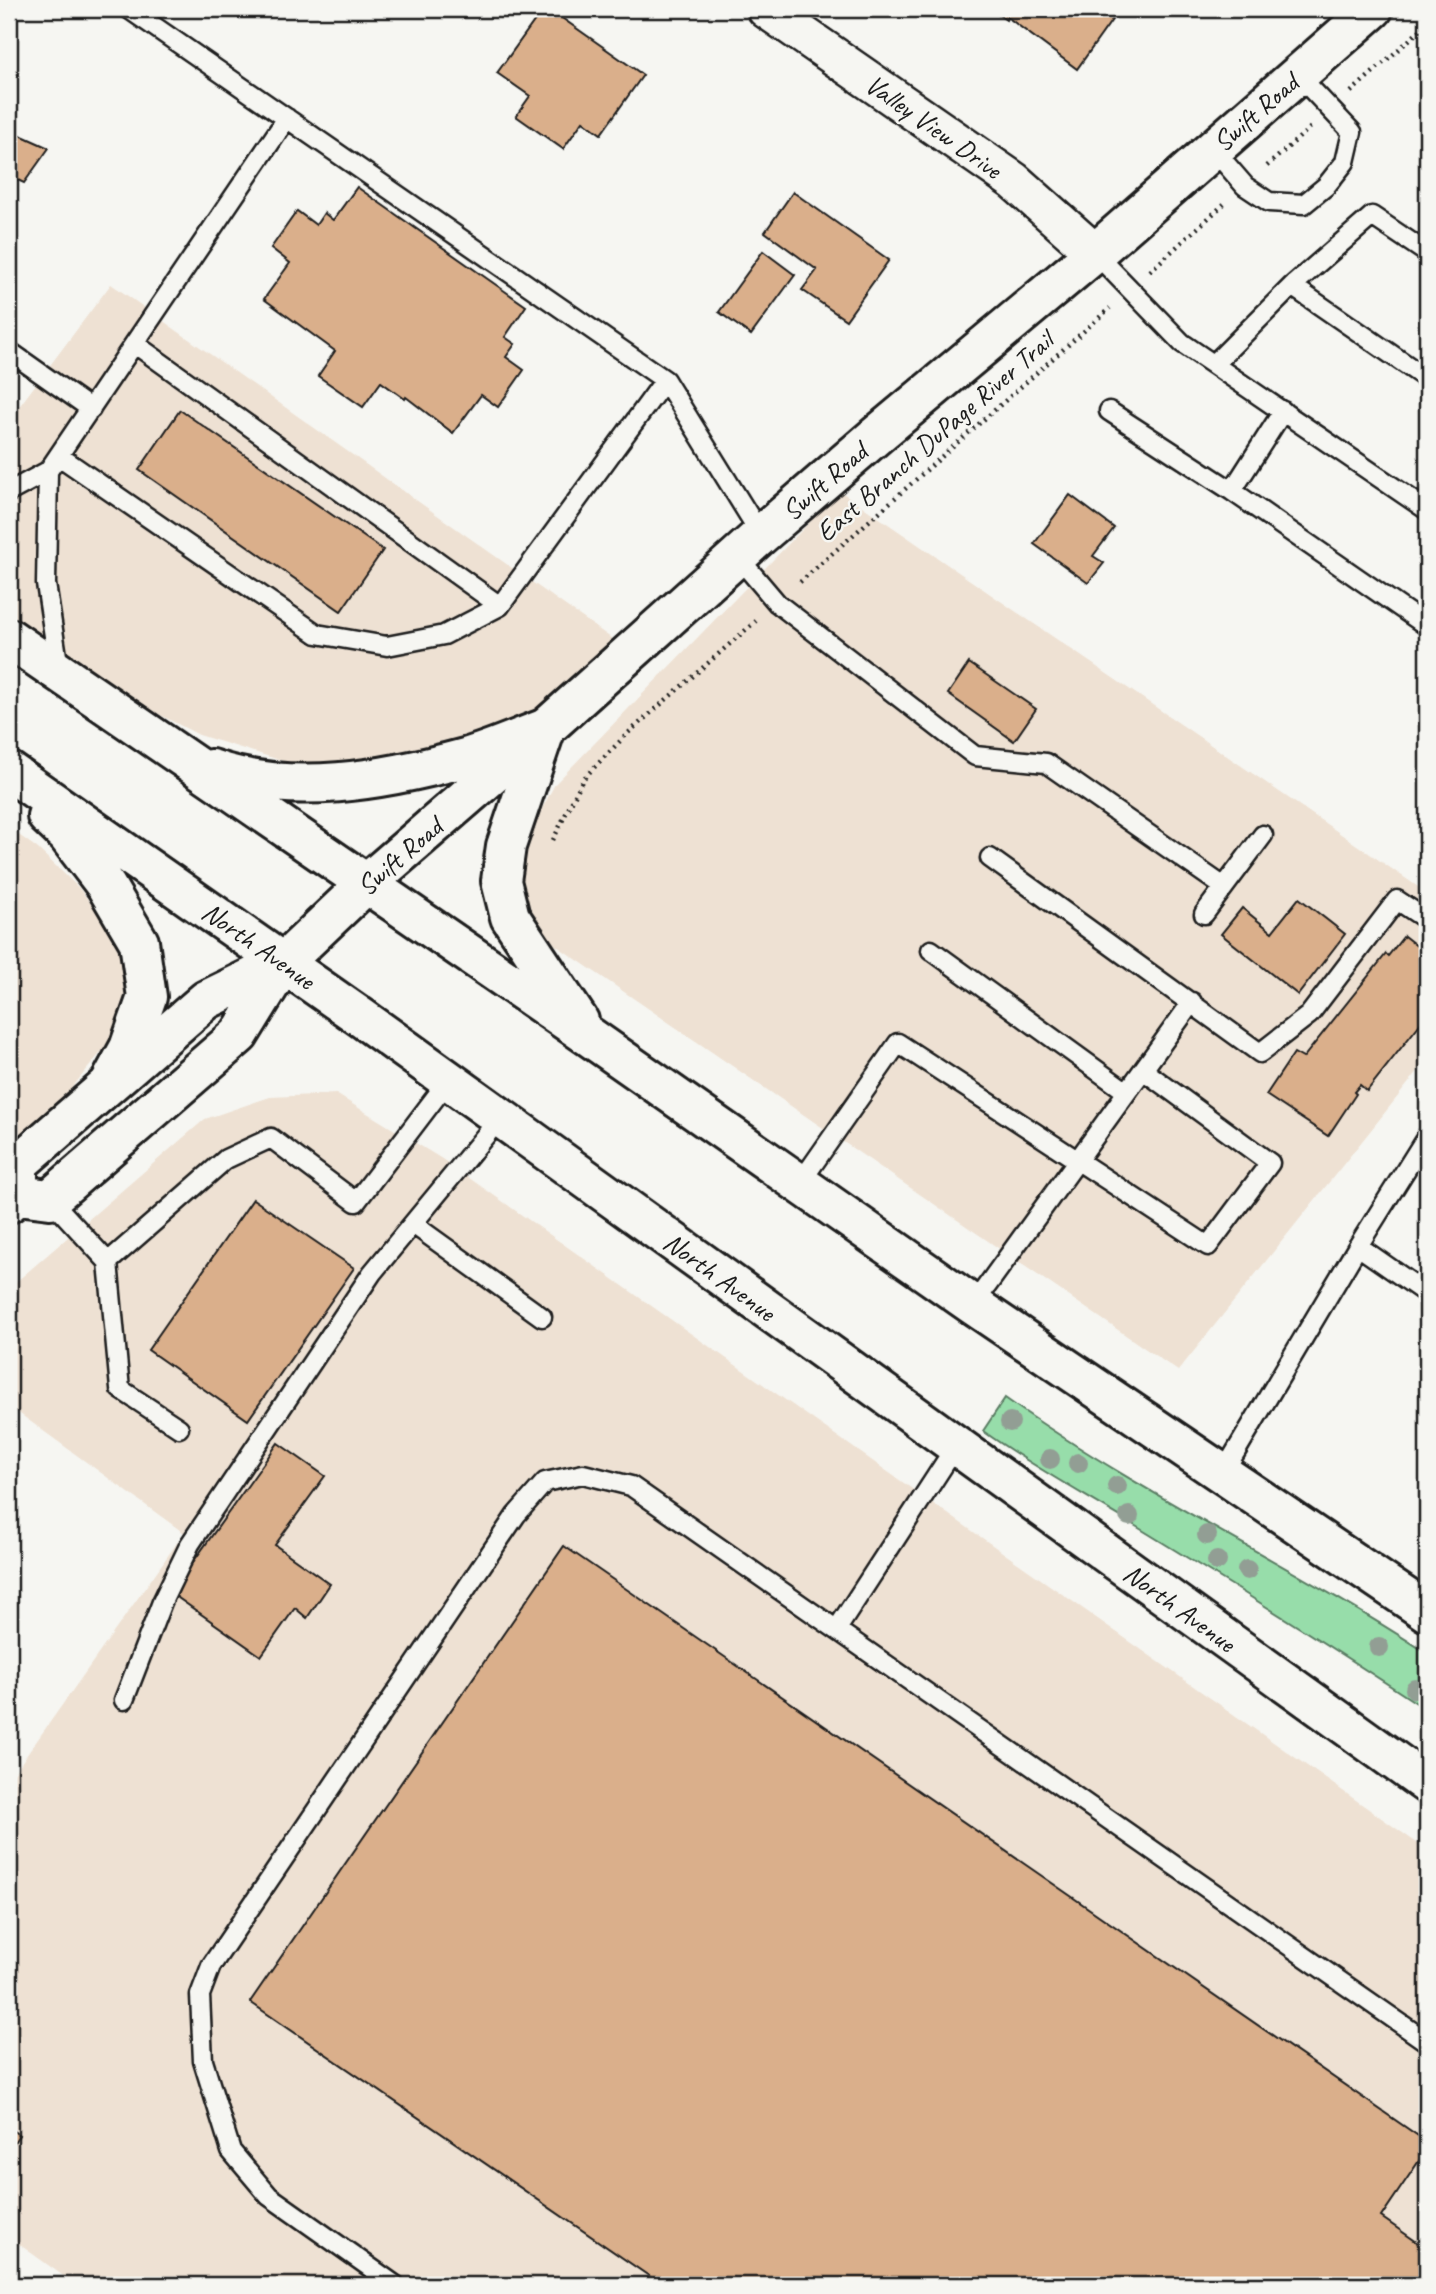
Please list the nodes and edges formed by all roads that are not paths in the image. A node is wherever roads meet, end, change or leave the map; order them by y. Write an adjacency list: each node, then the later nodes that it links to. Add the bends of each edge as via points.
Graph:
1 (129, 9): 5 (lane)
2 (765, 9): 7 (street, Valley View Drive, via 1014,181)
3 (1373, 9): 4 (main road, Swift Road)
4 (1298, 75): 6 (main road, Swift Road); 6 (lane, via 1352,132 1345,162 1326,186 1304,204 1269,202 1245,186)
5 (287, 118): 10 (lane); 14 (lane)
6 (1213, 149): 7 (main road, Swift Road)
7 (1095, 253): 12 (lane, via 1182,343); 22 (main road, Swift Road)
8 (1427, 253): 9 (lane, via 1372,216)
9 (1292, 286): 12 (lane); 13 (lane)
10 (135, 344): 15 (lane); 23 (lane)
11 (9, 351): 15 (lane)
12 (1214, 364): 17 (lane)
13 (1427, 379)
14 (665, 380): 22 (lane); 23 (lane)
15 (91, 409): 18 (lane)
16 (1109, 411): 19 (lane)
17 (1283, 411): 19 (lane); 21 (lane)
18 (54, 463): 20 (lane); 23 (lane, via 317,634 387,646 444,635); 26 (lane, via 46,584)
19 (1232, 491): 24 (lane)
20 (9, 492)
21 (1427, 510)
22 (750, 546): 27 (main road, Swift Road); 34 (lane, via 777,603 975,756 1046,764)
23 (500, 606)
24 (1427, 626)
25 (9, 638): 26 (main road)
26 (59, 674): 28 (main road)
27 (546, 728): 28 (main road, via 467,757 319,785 237,778); 33 (main road, Swift Road); 40 (main road, via 506,846 501,881 510,916)
28 (184, 760): 33 (main road)
29 (9, 771): 38 (main road, North Avenue)
30 (9, 782): 42 (main road, via 67,835 106,886 139,942 147,997 129,1048)
31 (1263, 835): 34 (lane)
32 (990, 858): 39 (lane)
33 (366, 884): 38 (main road, Swift Road); 40 (main road)
34 (1224, 887): 35 (lane)
35 (1204, 914)
36 (1427, 920): 39 (lane, via 1397,900 1309,1015 1260,1053)
37 (931, 950): 44 (lane)
38 (284, 962): 42 (main road, Swift Road, via 206,1000); 43 (main road, North Avenue); 49 (main road, Swift Road, via 239,1035)
39 (1192, 1002): 41 (lane)
40 (590, 1037): 48 (main road)
41 (1143, 1070): 44 (lane); 47 (lane, via 1270,1163 1208,1246)
42 (111, 1081): 49 (main road, Swift Road, via 18,1164)
43 (448, 1081): 45 (main road, North Avenue); 52 (lane, via 356,1202 271,1138 226,1159)
44 (1127, 1092): 47 (lane)
45 (500, 1118): 50 (lane); 57 (main road, North Avenue)
46 (1427, 1138): 51 (lane)
47 (1079, 1160): 48 (lane, via 898,1043); 54 (lane)
48 (800, 1183): 54 (main road)
49 (26, 1199): 52 (lane)
50 (413, 1224): 55 (lane); 61 (lane, via 372,1273 190,1544)
51 (1358, 1246): 53 (lane); 58 (lane)
52 (108, 1262): 56 (lane, via 120,1389)
53 (1427, 1294)
54 (973, 1305): 58 (main road)
55 (542, 1317)
56 (179, 1428)
57 (956, 1446): 60 (lane); 62 (main road, North Avenue)
58 (1223, 1473): 59 (main road)
59 (1427, 1612)
60 (837, 1629): 63 (lane); 64 (lane, via 631,1486 583,1474 545,1482 516,1515 218,1954 201,1995 203,2061 231,2151 269,2196)
61 (124, 1700)
62 (1427, 1784)
63 (1427, 2042)
64 (395, 2285)

